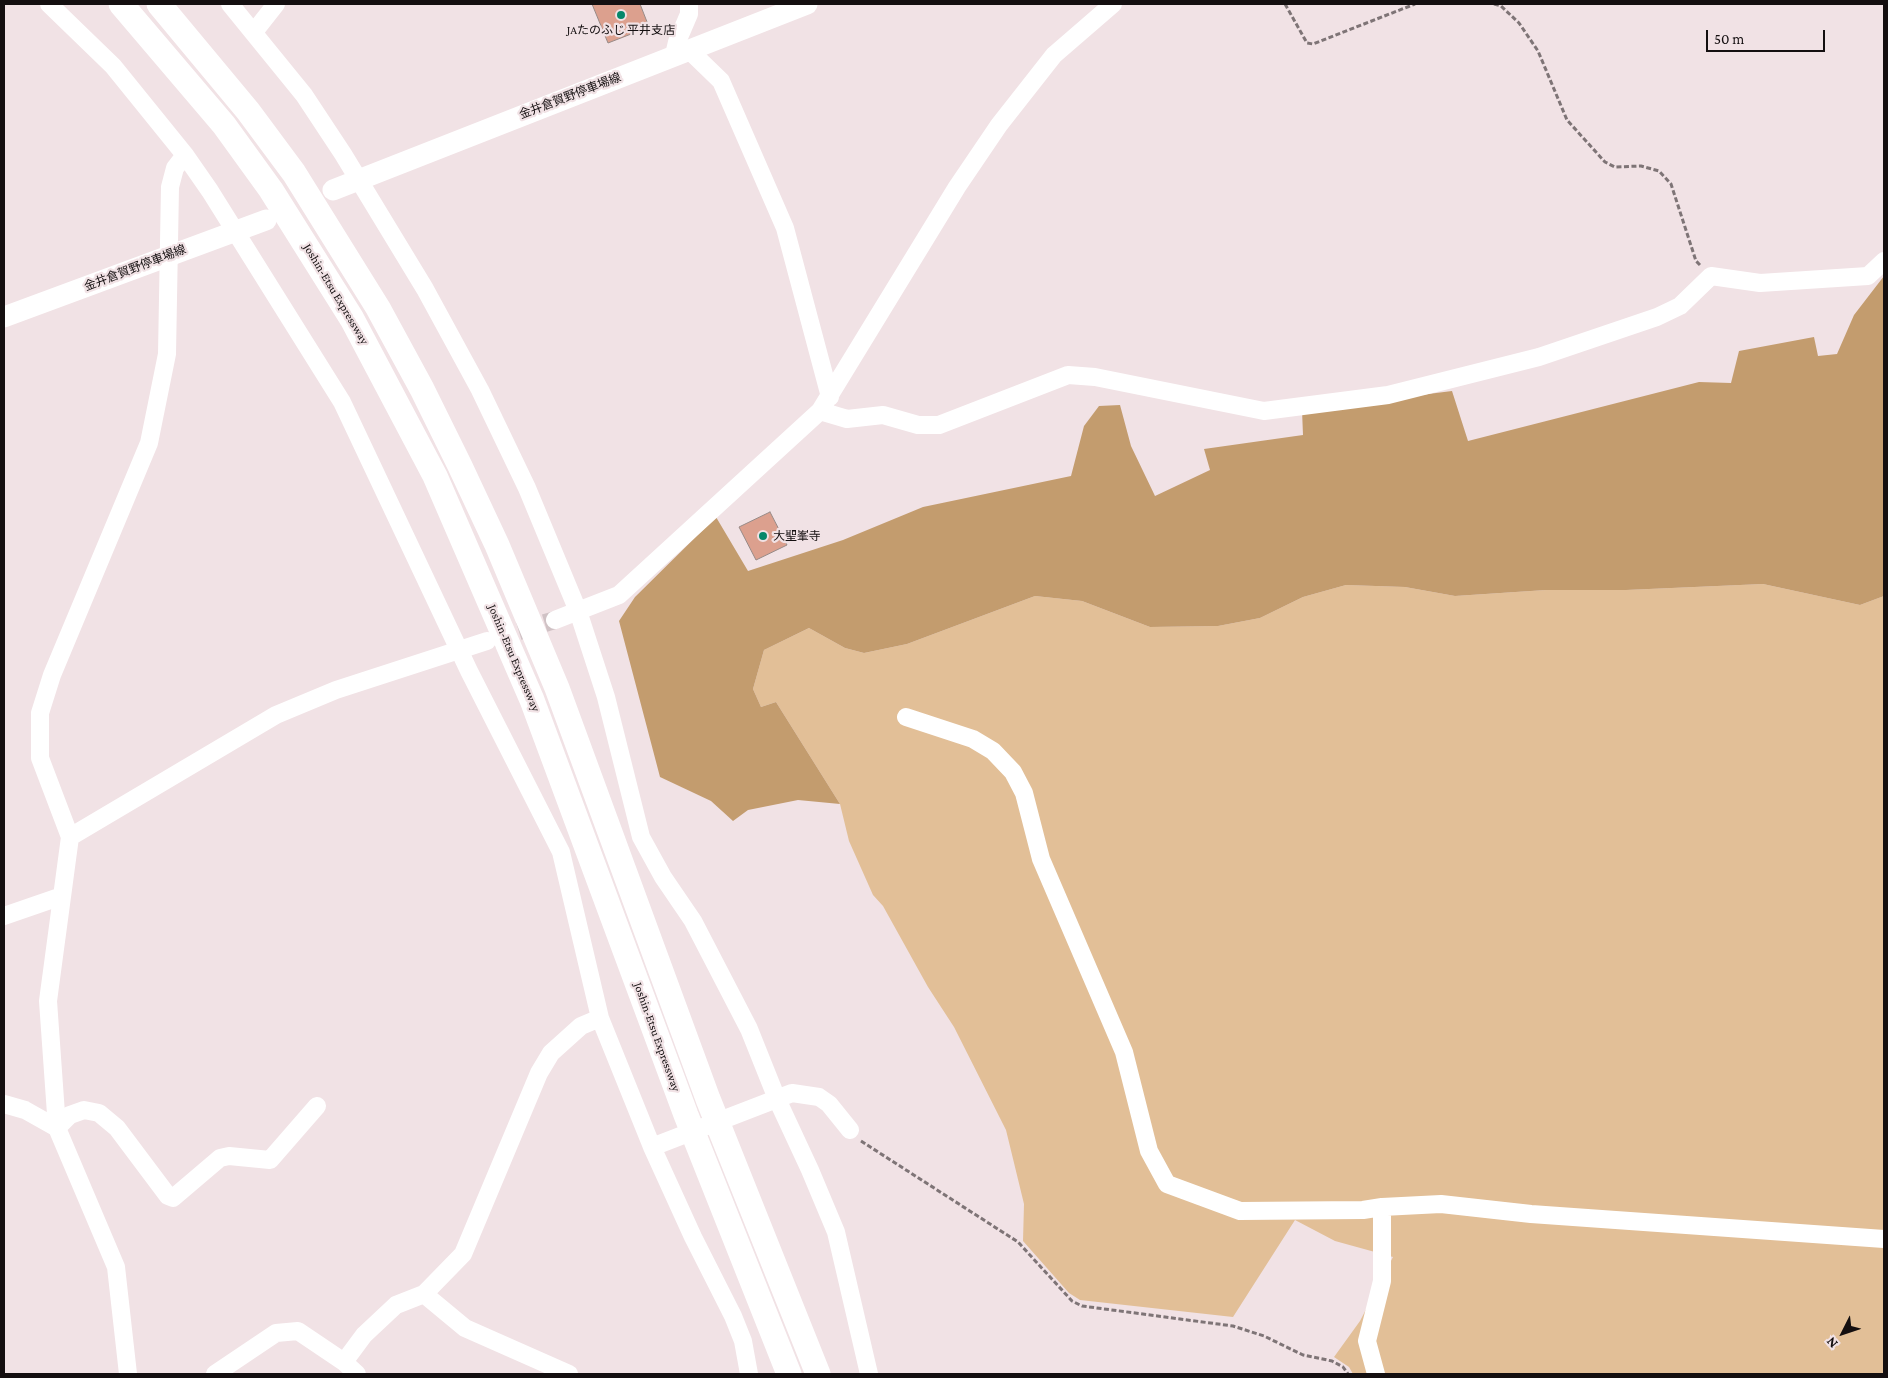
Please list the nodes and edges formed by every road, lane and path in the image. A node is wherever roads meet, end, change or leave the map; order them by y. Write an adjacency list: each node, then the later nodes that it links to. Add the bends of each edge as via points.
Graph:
1 (49, 4): 14 (street, via 113,66)
2 (121, 4): 47 (highway, Joshin-Etsu Expressway, via 224,125 270,190 352,319 435,476 536,709 686,1115)
3 (159, 4): 48 (highway, via 248,111 299,180 378,308 456,458 497,545 557,688 708,1099)
4 (230, 4): 12 (street)
5 (276, 4): 12 (street)
6 (689, 4): 13 (street, via 689,14 676,42)
7 (807, 4): 13 (main road, 金井倉賀野停車場線)
8 (1113, 4): 23 (street, via 1054,55 999,124)
9 (1286, 4): 10 (path, via 1307,44 1313,44)
10 (1415, 4)
11 (1494, 4): 21 (path, via 1501,6 1519,23 1538,51 1568,120 1605,162 1615,167 1641,166 1659,171 1670,184 1696,261)
12 (254, 32): 15 (street, via 304,94)
13 (682, 53): 15 (main road, 金井倉賀野停車場線); 23 (street, via 721,81 785,228)
14 (185, 155): 18 (street); 19 (street, via 175,168 170,187)
15 (358, 180): 16 (main road, 金井倉賀野停車場線); 24 (street, via 425,289 480,390 527,488)
16 (333, 190)
17 (266, 220): 18 (main road, 金井倉賀野停車場線)
18 (234, 231): 19 (main road, 金井倉賀野停車場線); 27 (street, via 342,402)
19 (168, 255): 22 (main road, 金井倉賀野停車場線); 29 (street, via 167,354 149,443 52,674 40,713 40,758)
20 (1884, 261): 21 (street, via 1868,276 1760,283)
21 (1711, 276): 23 (street, via 1680,306 1656,317 1538,357 1388,395 1264,411 1094,377 1068,375 939,426 918,425 883,415 847,419)
22 (4, 317)
23 (825, 404): 24 (street, via 619,595)
24 (578, 611): 25 (street); 33 (street, via 606,697 641,837 723,975 749,1028)
25 (555, 620)
26 (487, 641): 27 (street)
27 (459, 650): 29 (street, via 336,690 276,714); 32 (street, via 560,852)
28 (906, 717): 39 (street, via 973,738 993,751 1013,772 1024,793 1041,859 1124,1052 1149,1151 1167,1184 1240,1211 1362,1210)
29 (70, 837): 30 (street)
30 (62, 896): 31 (street); 36 (street, via 48,1001)
31 (4, 916)
32 (600, 1018): 38 (street); 41 (street, via 581,1026 551,1053 539,1073 463,1254)
33 (773, 1101): 37 (street, via 792,1093 819,1097 838,1113); 38 (street); 49 (street, via 810,1170 836,1232)
34 (4, 1104): 36 (street, via 25,1110)
35 (317, 1106): 36 (street, via 270,1160 220,1158 173,1198 168,1196 117,1128 99,1114 84,1110 70,1116)
36 (57, 1128): 43 (street, via 116,1267)
37 (850, 1130): 50 (path, via 860,1141 1018,1242 1072,1301 1082,1306 1233,1326 1264,1336 1303,1356 1332,1361)
38 (657, 1145): 46 (street, via 692,1237 733,1316 743,1341)
39 (1382, 1206): 40 (street, via 1441,1204 1531,1214); 51 (street, via 1382,1281 1367,1341)
40 (1884, 1239)
41 (424, 1294): 42 (street, via 396,1305 364,1336); 45 (street, via 465,1328)
42 (350, 1368): 44 (street, via 298,1331 276,1333)
43 (128, 1374)
44 (215, 1374)
45 (569, 1374)
46 (749, 1374)
47 (789, 1374)
48 (818, 1374)
49 (869, 1374)
50 (1348, 1374)
51 (1376, 1374)

